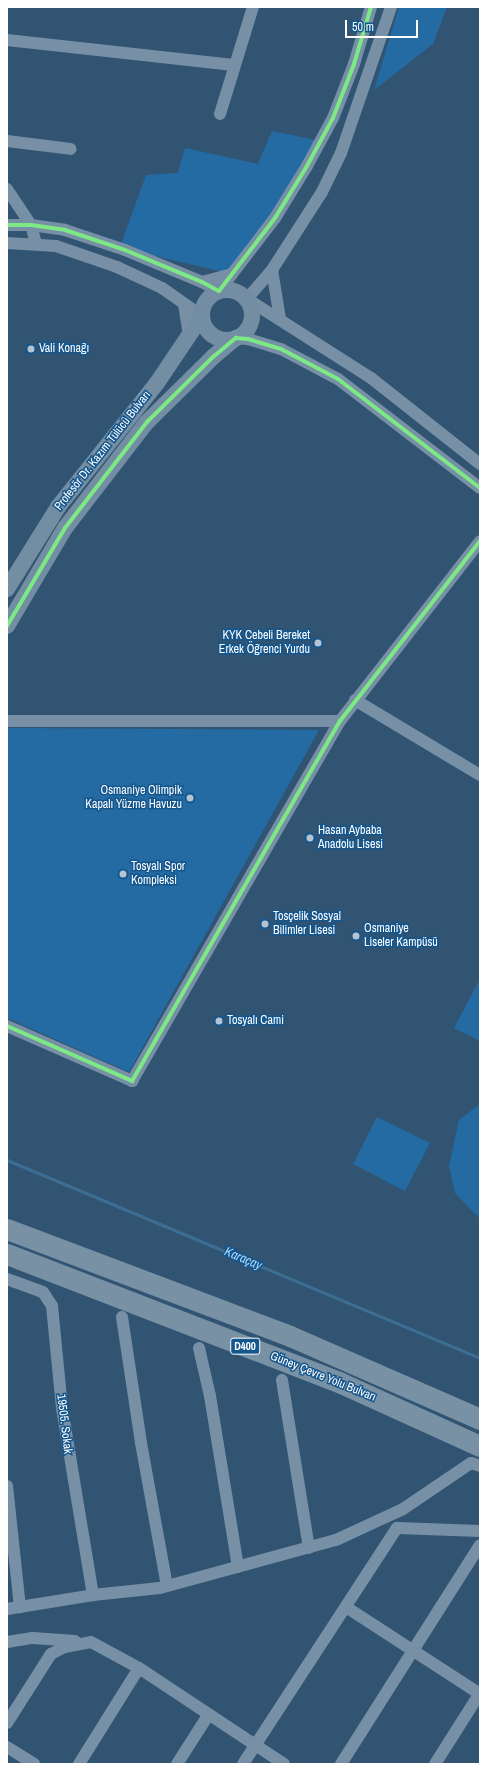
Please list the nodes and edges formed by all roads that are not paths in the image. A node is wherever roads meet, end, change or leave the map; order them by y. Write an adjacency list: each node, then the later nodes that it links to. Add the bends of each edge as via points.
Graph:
1 (253, 7): 5 (street)
2 (371, 7): 15 (street, via 354,64 333,118 275,218)
3 (391, 7): 14 (street, via 341,153 322,192)
4 (7, 40): 5 (street)
5 (234, 65): 6 (street)
6 (220, 114)
7 (7, 141): 8 (street)
8 (71, 149)
9 (7, 189): 11 (street)
10 (7, 225): 11 (street)
11 (31, 225): 13 (street); 16 (street, via 65,230 125,250)
12 (7, 243): 13 (street)
13 (36, 244): 19 (street, via 56,246 117,267 162,288)
14 (272, 270): 18 (street); 21 (street)
15 (232, 274): 16 (street); 17 (street)
16 (202, 282): 17 (street)
17 (219, 291): 18 (street, via 237,292); 20 (street, via 207,301)
18 (247, 299): 21 (street); 23 (street, via 252,314 251,321 243,334)
19 (184, 304): 20 (street); 22 (street)
20 (202, 316): 22 (street, Profesör Dr. Kazım Tülücü Bulvarı); 23 (street, via 213,335 220,338)
21 (280, 319): 24 (street, via 372,378)
22 (189, 334): 27 (street, Profesör Dr. Kazım Tülücü Bulvarı, via 157,383 58,507)
23 (236, 338): 25 (street, via 281,349 338,379); 28 (street, Profesör Dr. Kazım Tülücü Bulvarı, via 147,422 64,528)
24 (480, 464)
25 (480, 488)
26 (480, 541): 29 (street)
27 (7, 589)
28 (7, 626)
29 (354, 700): 30 (street); 32 (street)
30 (340, 720): 31 (street); 33 (street, via 132,1081)
31 (7, 721)
32 (480, 774)
33 (7, 1026)
34 (7, 1229): 40 (highway, Güney Çevre Yolu Bulvarı / D400, via 290,1336)
35 (7, 1254): 41 (highway, Güney Çevre Yolu Bulvarı / D400, via 341,1383)
36 (7, 1279): 49 (street, 19505. Sokak, via 43,1292 52,1306 62,1408)
37 (122, 1317): 48 (street, via 141,1443)
38 (199, 1348): 47 (street, via 210,1396)
39 (282, 1380): 46 (street)
40 (480, 1419)
41 (480, 1446)
42 (480, 1466): 46 (street, via 471,1464 403,1509 336,1540)
43 (7, 1486): 50 (street)
44 (480, 1531): 51 (street, via 397,1528 381,1549)
45 (480, 1545): 55 (street)
46 (309, 1548): 47 (street)
47 (238, 1567): 48 (street)
48 (167, 1586): 49 (street)
49 (93, 1595): 50 (street)
50 (20, 1607): 52 (street)
51 (346, 1607): 55 (street); 60 (street)
52 (7, 1609)
53 (7, 1642): 54 (street, via 33,1638)
54 (91, 1642): 56 (street); 59 (street, via 65,1647 51,1654)
55 (412, 1650): 57 (street); 67 (street)
56 (139, 1668): 58 (street); 63 (street)
57 (480, 1694): 68 (street)
58 (209, 1714): 60 (street); 64 (street)
59 (7, 1723)
60 (256, 1745): 65 (street); 66 (street)
61 (7, 1747): 62 (street)
62 (34, 1764)
63 (79, 1764)
64 (177, 1764)
65 (243, 1764)
66 (284, 1764)
67 (341, 1764)
68 (435, 1764)

